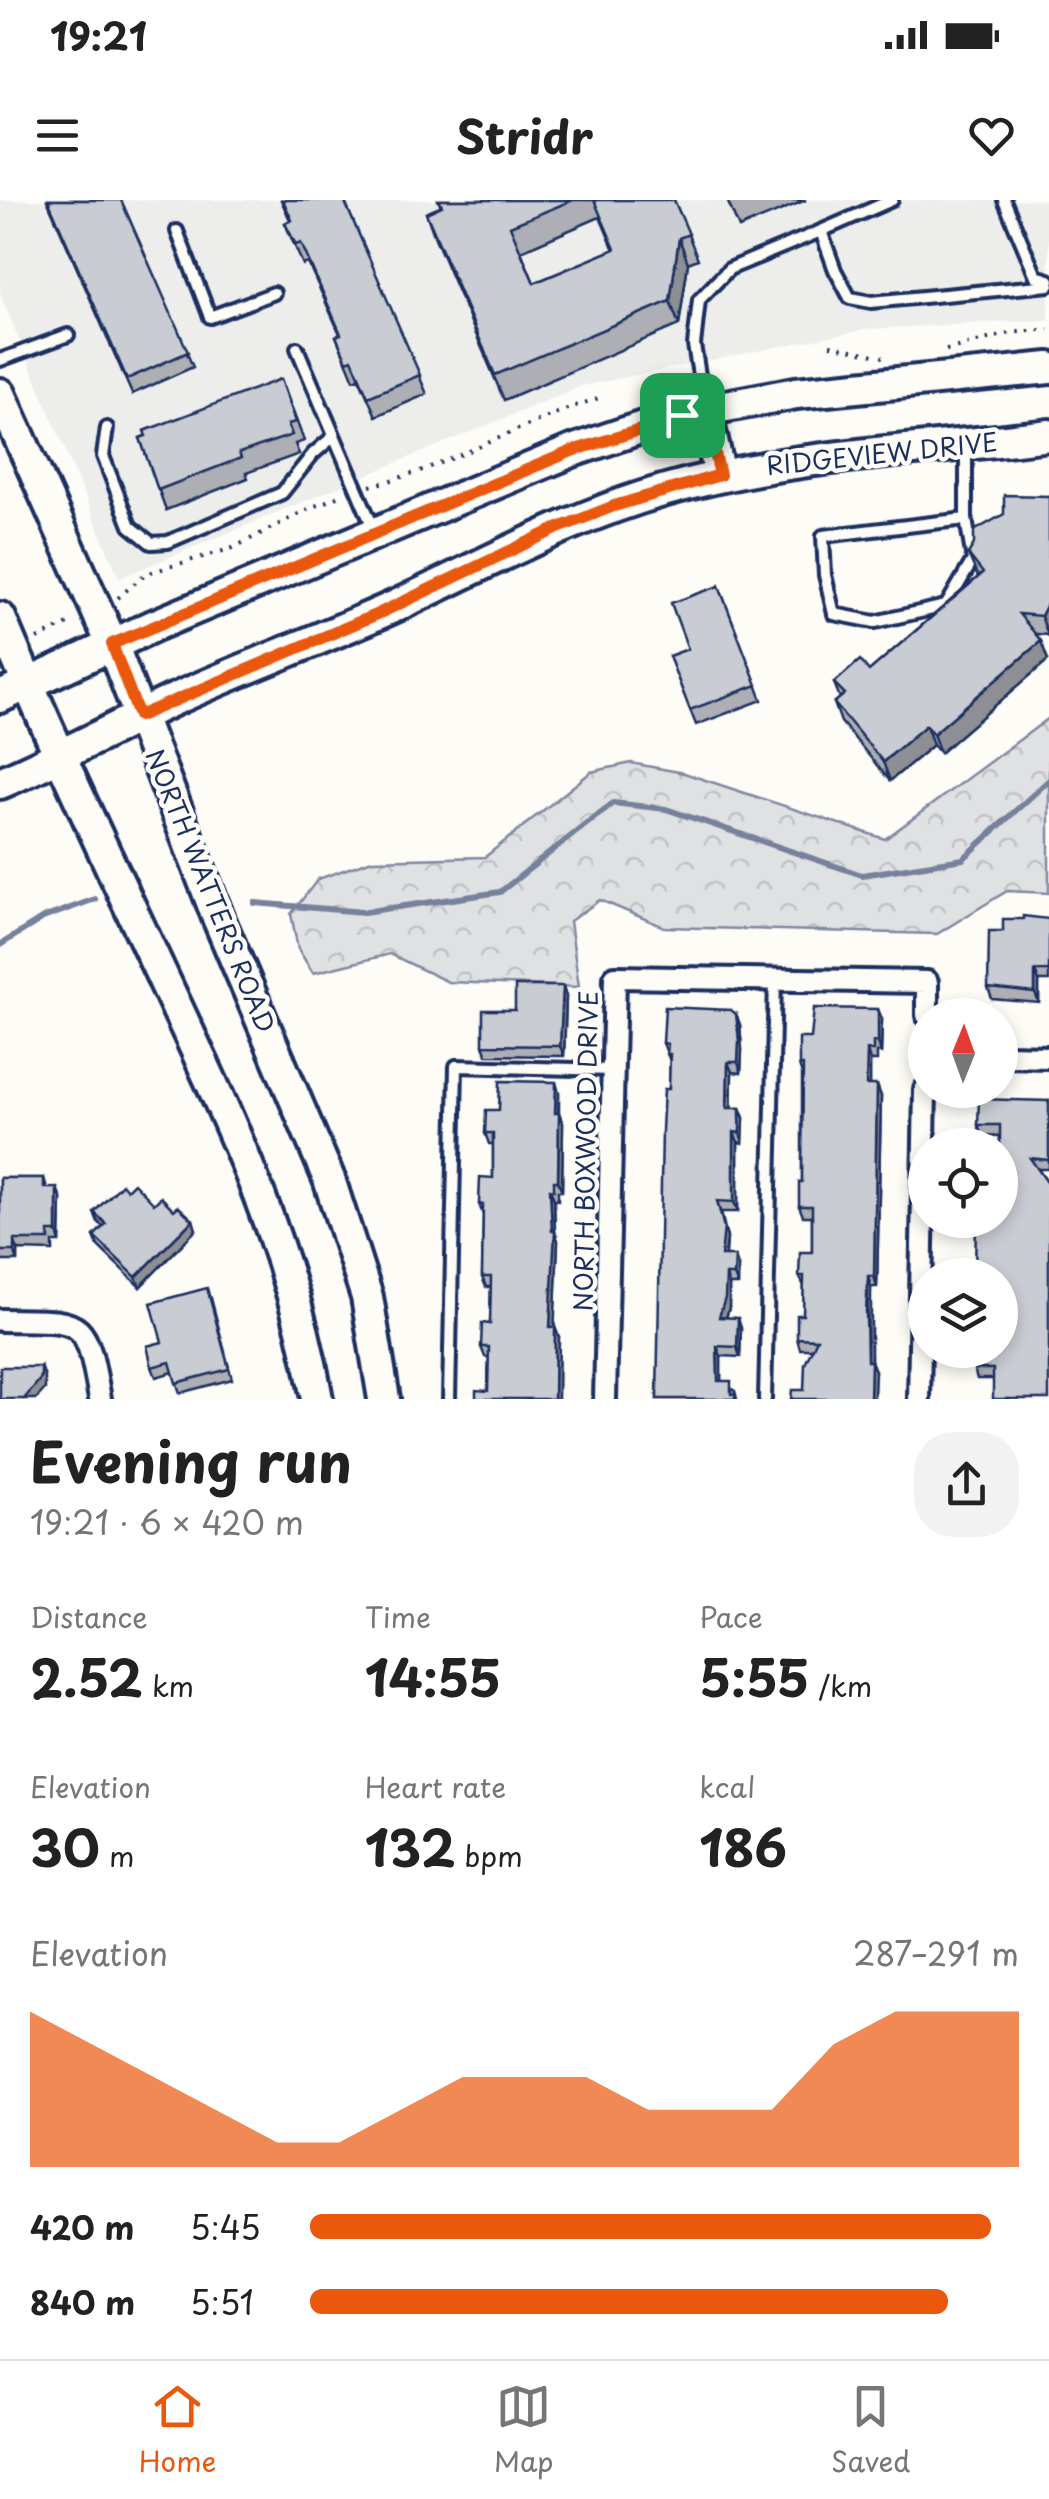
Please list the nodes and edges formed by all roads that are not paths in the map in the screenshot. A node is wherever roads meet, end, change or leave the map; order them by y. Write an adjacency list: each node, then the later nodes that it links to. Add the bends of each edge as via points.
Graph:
1 (892, 200): 4 (lane)
2 (1004, 200): 5 (lane, via 1036,276)
3 (177, 230): 6 (lane, via 210,317)
4 (821, 231): 5 (lane, via 850,298 871,302); 12 (lane, via 729,269 700,300 694,345)
5 (1049, 282)
6 (274, 293)
7 (68, 335): 9 (lane)
8 (297, 348): 15 (lane)
9 (0, 360)
10 (1049, 368): 12 (main road, via 840,388)
11 (0, 394): 21 (main road, NORTH WATTERS ROAD)
12 (705, 410): 17 (main road); 19 (main road, via 591,444)
13 (108, 428): 15 (lane, via 103,456 130,526 151,542 168,542 282,493)
14 (1049, 435): 16 (main road, RIDGEVIEW DRIVE)
15 (334, 436): 19 (lane)
16 (966, 444): 17 (main road, RIDGEVIEW DRIVE, via 818,457); 18 (lane)
17 (720, 475): 23 (main road, RIDGEVIEW DRIVE, via 556,529)
18 (966, 519): 18 (lane, via 823,536 834,614 875,622 946,606 972,560)
19 (376, 534): 21 (main road)
20 (0, 618): 22 (main road, via 14,651)
21 (112, 644): 22 (main road); 23 (main road, NORTH WATTERS ROAD)
22 (14, 691): 24 (main road)
23 (139, 716): 24 (main road, RIDGEVIEW DRIVE); 35 (main road, NORTH WATTERS ROAD, via 329,1178 366,1297)
24 (60, 758): 25 (main road, RIDGEVIEW DRIVE); 34 (main road, via 247,1157 306,1336)
25 (0, 782)
26 (774, 980): 27 (street, NORTH BOXWOOD DRIVE, via 927,982); 30 (street, NORTH BOXWOOD DRIVE, via 615,978); 38 (lane)
27 (927, 998)
28 (1018, 1056): 29 (street)
29 (1049, 1057)
30 (612, 1070): 36 (lane, via 456,1066); 37 (street, NORTH BOXWOOD DRIVE)
31 (926, 1108): 39 (street)
32 (0, 1320): 33 (street, via 59,1320 75,1327 90,1345)
33 (100, 1399)
34 (317, 1399)
35 (384, 1399)
36 (448, 1399)
37 (605, 1399)
38 (764, 1399)
39 (919, 1399)

